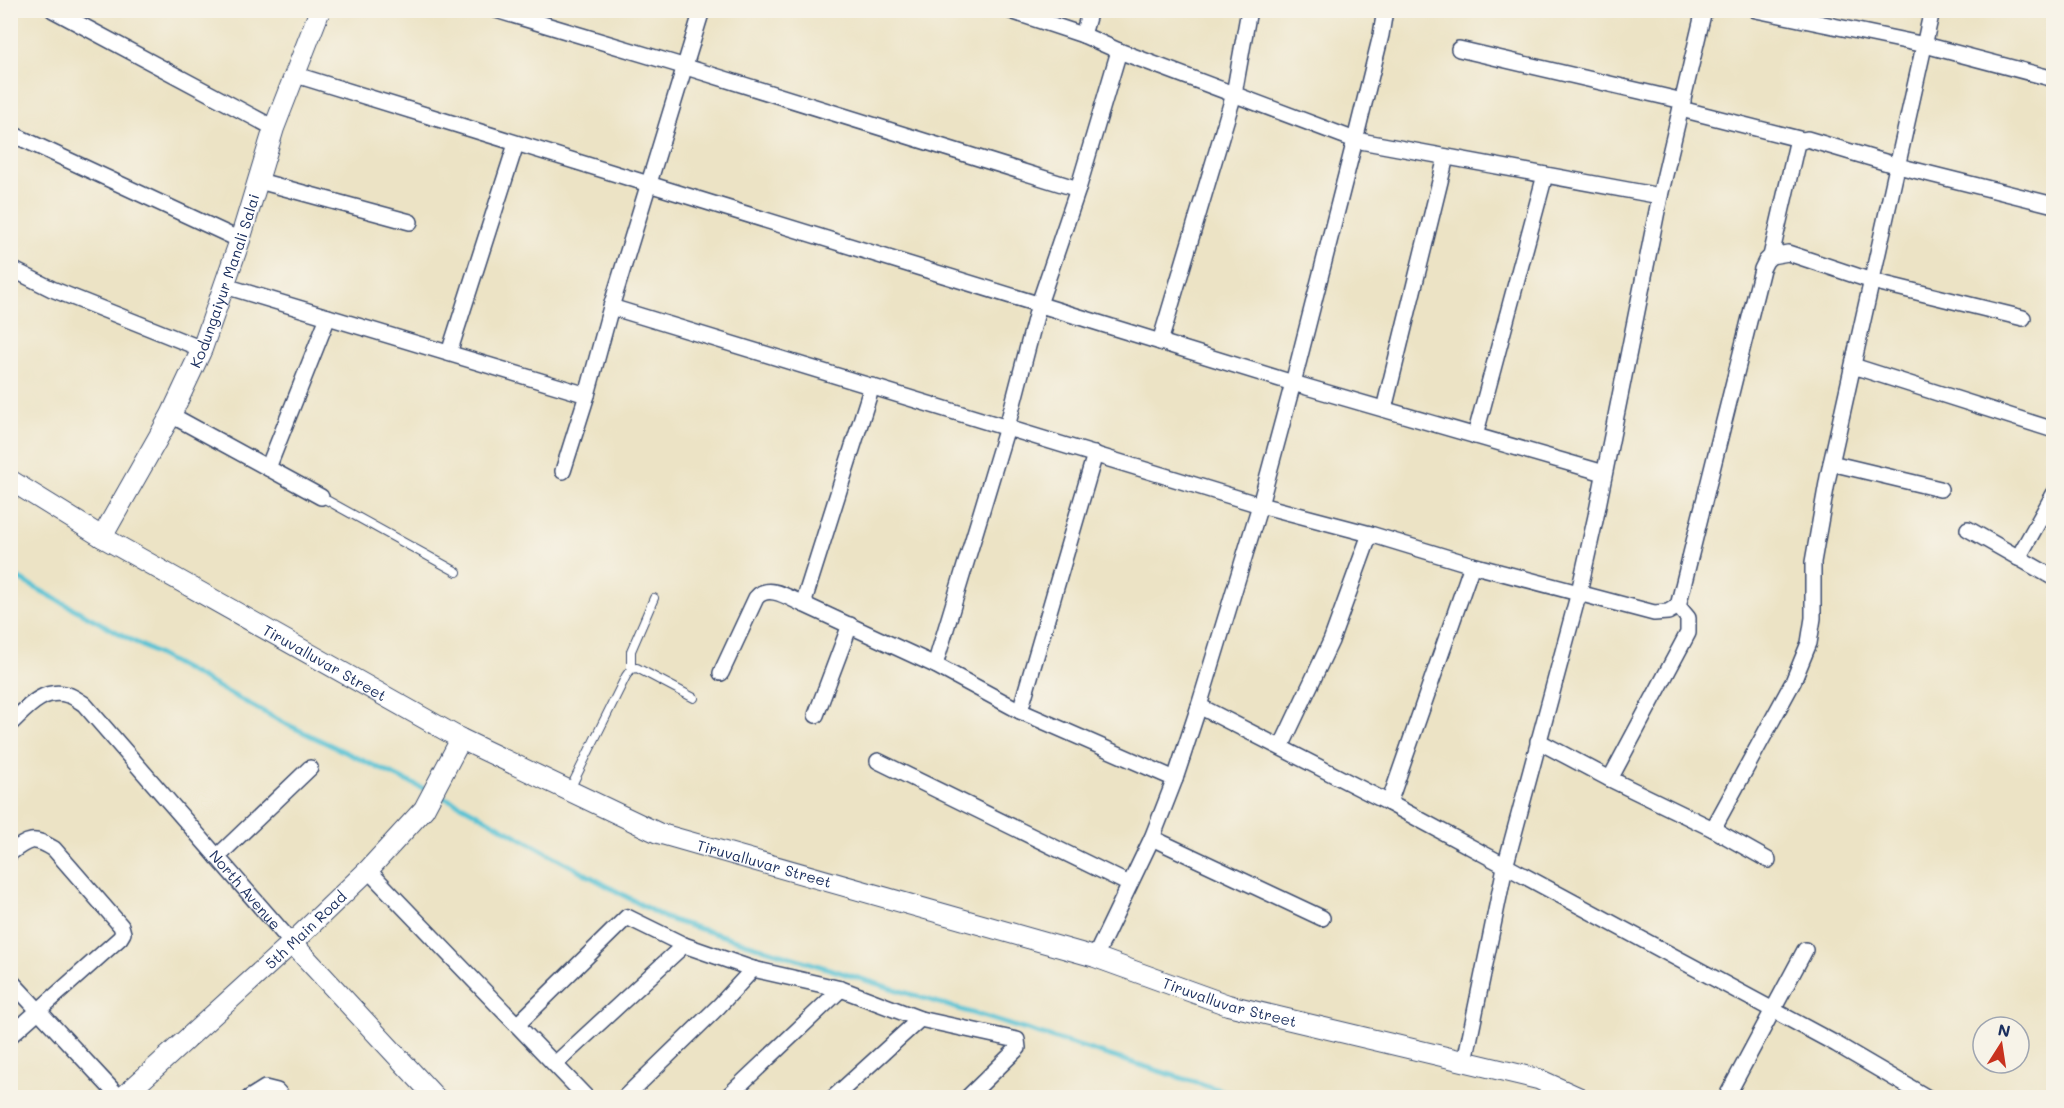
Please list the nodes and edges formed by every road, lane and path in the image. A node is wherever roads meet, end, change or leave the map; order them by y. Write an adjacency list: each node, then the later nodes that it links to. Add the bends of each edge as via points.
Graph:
1 (53, 10): 21 (street)
2 (320, 10): 17 (street, Kodungaiyur Manali Salai)
3 (496, 10): 16 (street)
4 (702, 10): 16 (street)
5 (1008, 10): 12 (street)
6 (1090, 10): 12 (street)
7 (1249, 10): 19 (street)
8 (1385, 10): 23 (street)
9 (1704, 10): 20 (street)
10 (1756, 10): 13 (street)
11 (1932, 10): 13 (street)
12 (1083, 34): 15 (street)
13 (1925, 45): 18 (street); 27 (street)
14 (1459, 49): 20 (street)
15 (1119, 51): 19 (street); 31 (street)
16 (686, 67): 30 (street); 31 (street)
17 (296, 75): 21 (street, Kodungaiyur Manali Salai); 25 (street)
18 (2054, 79)
19 (1234, 94): 23 (street); 44 (street)
20 (1682, 105): 24 (street); 32 (street)
21 (274, 128): 29 (street, Kodungaiyur Manali Salai)
22 (10, 133): 35 (street)
23 (1355, 140): 26 (street); 48 (street)
24 (1803, 140): 27 (street); 36 (street, via 1795,147)
25 (516, 144): 30 (street); 46 (street)
26 (1446, 157): 28 (street); 51 (street)
27 (1898, 166): 33 (street); 38 (street)
28 (1545, 175): 32 (street); 55 (street)
29 (259, 181): 34 (street); 35 (street, Kodungaiyur Manali Salai)
30 (650, 186): 40 (street); 41 (street)
31 (1078, 189): 40 (street)
32 (1660, 196): 60 (street)
33 (2054, 205)
34 (410, 222)
35 (240, 240): 39 (street, Kodungaiyur Manali Salai)
36 (1771, 256): 38 (street, via 1788,253); 76 (street, via 1762,269)
37 (10, 268): 45 (street, via 52,289)
38 (1872, 281): 43 (street); 47 (street)
39 (225, 286): 42 (street); 45 (street, Kodungaiyur Manali Salai)
40 (1039, 304): 44 (street); 53 (street)
41 (611, 307): 49 (street); 50 (street)
42 (328, 317): 46 (street); 58 (street)
43 (2023, 318)
44 (1160, 342): 48 (street)
45 (202, 349): 52 (street, Kodungaiyur Manali Salai)
46 (449, 353): 50 (street)
47 (1853, 366): 54 (street); 57 (street)
48 (1293, 383): 51 (street); 65 (street)
49 (872, 386): 53 (street); 75 (street)
50 (587, 394): 59 (street)
51 (1384, 409): 55 (street)
52 (171, 415): 58 (street); 68 (street, Kodungaiyur Manali Salai)
53 (1006, 427): 56 (street); 78 (street)
54 (2054, 430)
55 (1474, 436): 60 (street)
56 (1095, 454): 65 (street); 83 (street)
57 (1831, 464): 62 (street); 95 (street, via 1813,562 1809,643 1793,682)
58 (268, 468): 64 (street)
59 (563, 471)
60 (1604, 473): 73 (street)
61 (10, 480): 68 (street, Tiruvalluvar Street)
62 (1940, 489)
63 (2054, 494): 69 (street)
64 (321, 497): 71 (lane)
65 (1260, 505): 67 (street); 82 (street)
66 (1968, 529): 69 (street)
67 (1370, 534): 70 (street); 88 (street, via 1331,641)
68 (102, 537): 86 (street, Tiruvalluvar Street)
69 (2018, 558): 72 (street)
70 (1472, 565): 73 (street); 94 (street)
71 (457, 572)
72 (2054, 578)
73 (1579, 592): 76 (street, via 1654,613); 87 (street)
74 (654, 598): 79 (lane, via 631,651)
75 (803, 604): 77 (street); 80 (street, via 767,590 760,592)
76 (1678, 606): 92 (street, via 1688,618 1688,633)
77 (850, 625): 78 (street); 84 (street)
78 (935, 665): 83 (street)
79 (631, 669): 81 (lane, via 637,668); 93 (lane)
80 (721, 673)
81 (694, 698)
82 (1199, 706): 88 (street); 91 (street)
83 (1020, 711): 91 (street)
84 (816, 715)
85 (10, 724): 98 (street, North Avenue, via 37,698 52,693 68,694 84,705)
86 (461, 739): 93 (street, Tiruvalluvar Street); 101 (street, 5th Main Road, via 424,809)
87 (1538, 741): 92 (street); 100 (street)
88 (1281, 747): 94 (street)
89 (878, 761): 102 (street)
90 (309, 768): 98 (street)
91 (1175, 779): 96 (street)
92 (1610, 779): 95 (street)
93 (569, 791): 107 (street, Tiruvalluvar Street, via 658,833)
94 (1389, 803): 100 (street)
95 (1713, 830): 99 (street)
96 (1152, 838): 102 (street); 103 (street)
97 (10, 853): 111 (street, via 32,840 54,849 123,933)
98 (217, 857): 104 (street, North Avenue)
99 (1768, 860)
100 (1505, 867): 112 (street); 116 (street)
101 (368, 870): 104 (street, 5th Main Road); 114 (street)
102 (1129, 884): 107 (street)
103 (1322, 918)
104 (292, 943): 120 (street, 5th Main Road); 123 (street, North Avenue)
105 (684, 945): 108 (street); 114 (street, via 627,917); 117 (street)
106 (1805, 950): 112 (street)
107 (1095, 957): 116 (street, Tiruvalluvar Street, via 1228,1005)
108 (753, 969): 110 (street); 125 (street)
109 (10, 980): 111 (street)
110 (841, 989): 113 (street); 126 (street)
111 (38, 1011): 115 (street); 120 (street)
112 (1772, 1011): 118 (street); 119 (street)
113 (920, 1019): 127 (street); 128 (street, via 1017,1040 1018,1048)
114 (517, 1025): 117 (street)
115 (10, 1036)
116 (1466, 1061): 129 (street, Tiruvalluvar Street, via 1538,1079)
117 (555, 1064): 124 (street)
118 (1906, 1092): 130 (street)
119 (1728, 1094)
120 (121, 1098)
121 (249, 1098): 122 (street, via 260,1090 271,1089)
122 (283, 1098)
123 (436, 1098)
124 (587, 1098)
125 (624, 1098)
126 (726, 1098)
127 (833, 1098)
128 (967, 1098)
129 (1580, 1098)
130 (1928, 1098)

